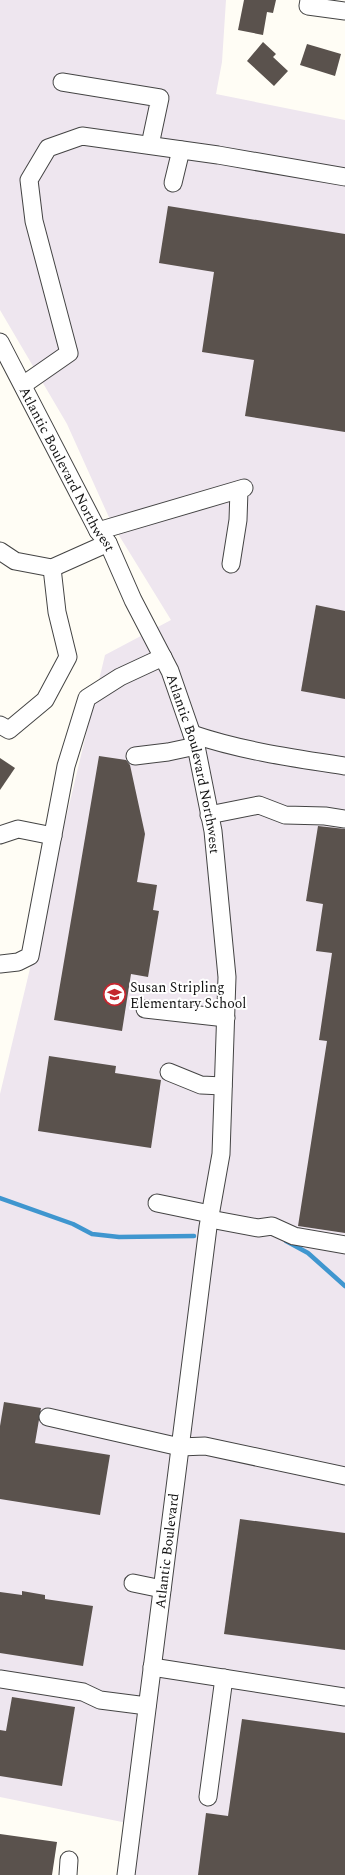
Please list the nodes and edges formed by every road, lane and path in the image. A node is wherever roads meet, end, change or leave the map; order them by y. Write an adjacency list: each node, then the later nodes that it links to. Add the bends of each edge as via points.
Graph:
1 (309, 0): 2 (street, via 308,6)
2 (345, 11)
3 (62, 82): 4 (street, via 160,98)
4 (150, 145): 5 (street); 9 (street, via 82,136 48,148 29,180 34,221 69,353)
5 (181, 150): 6 (street); 7 (street)
6 (345, 177)
7 (173, 183)
8 (0, 342): 9 (street, Atlantic Boulevard Northwest)
9 (22, 385): 10 (street, Atlantic Boulevard Northwest)
10 (103, 537): 12 (street, via 242,489); 13 (street); 14 (street, Atlantic Boulevard Northwest)
11 (0, 551): 13 (street, via 15,561)
12 (231, 564)
13 (52, 568): 15 (street, via 57,612 68,657 45,700 9,730)
14 (163, 657): 16 (street, Atlantic Boulevard Northwest); 22 (street, via 120,677 87,698 66,766)
15 (0, 725)
16 (194, 740): 17 (street, via 168,752); 18 (street); 19 (street, Atlantic Boulevard Northwest)
17 (135, 756)
18 (345, 766)
19 (210, 815): 20 (street, via 259,805 285,815); 25 (street, Atlantic Boulevard Northwest, via 227,977)
20 (345, 819)
21 (0, 835): 22 (street, via 18,829)
22 (53, 836): 23 (street, via 30,956 18,962)
23 (0, 964)
24 (145, 1009): 25 (street)
25 (226, 1018): 27 (street, Atlantic Boulevard Northwest)
26 (169, 1072): 27 (street, via 201,1085)
27 (223, 1086): 29 (street, Atlantic Boulevard Northwest, via 221,1154)
28 (157, 1202): 29 (street)
29 (209, 1220): 30 (street, via 258,1228 272,1226 294,1236); 32 (street, Atlantic Boulevard)
30 (345, 1245)
31 (48, 1416): 32 (street)
32 (180, 1447): 33 (street, via 205,1446); 35 (street, Atlantic Boulevard)
33 (345, 1476)
34 (133, 1583): 35 (street)
35 (162, 1589): 36 (street, Atlantic Boulevard)
36 (152, 1667): 37 (street); 42 (street, Atlantic Boulevard)
37 (224, 1678): 40 (street); 43 (street)
38 (0, 1679): 41 (street, via 84,1692)
39 (0, 1689): 41 (street, via 85,1704)
40 (345, 1697)
41 (100, 1700): 42 (street)
42 (147, 1706): 44 (street, Atlantic Boulevard)
43 (208, 1797)
44 (126, 1875)

